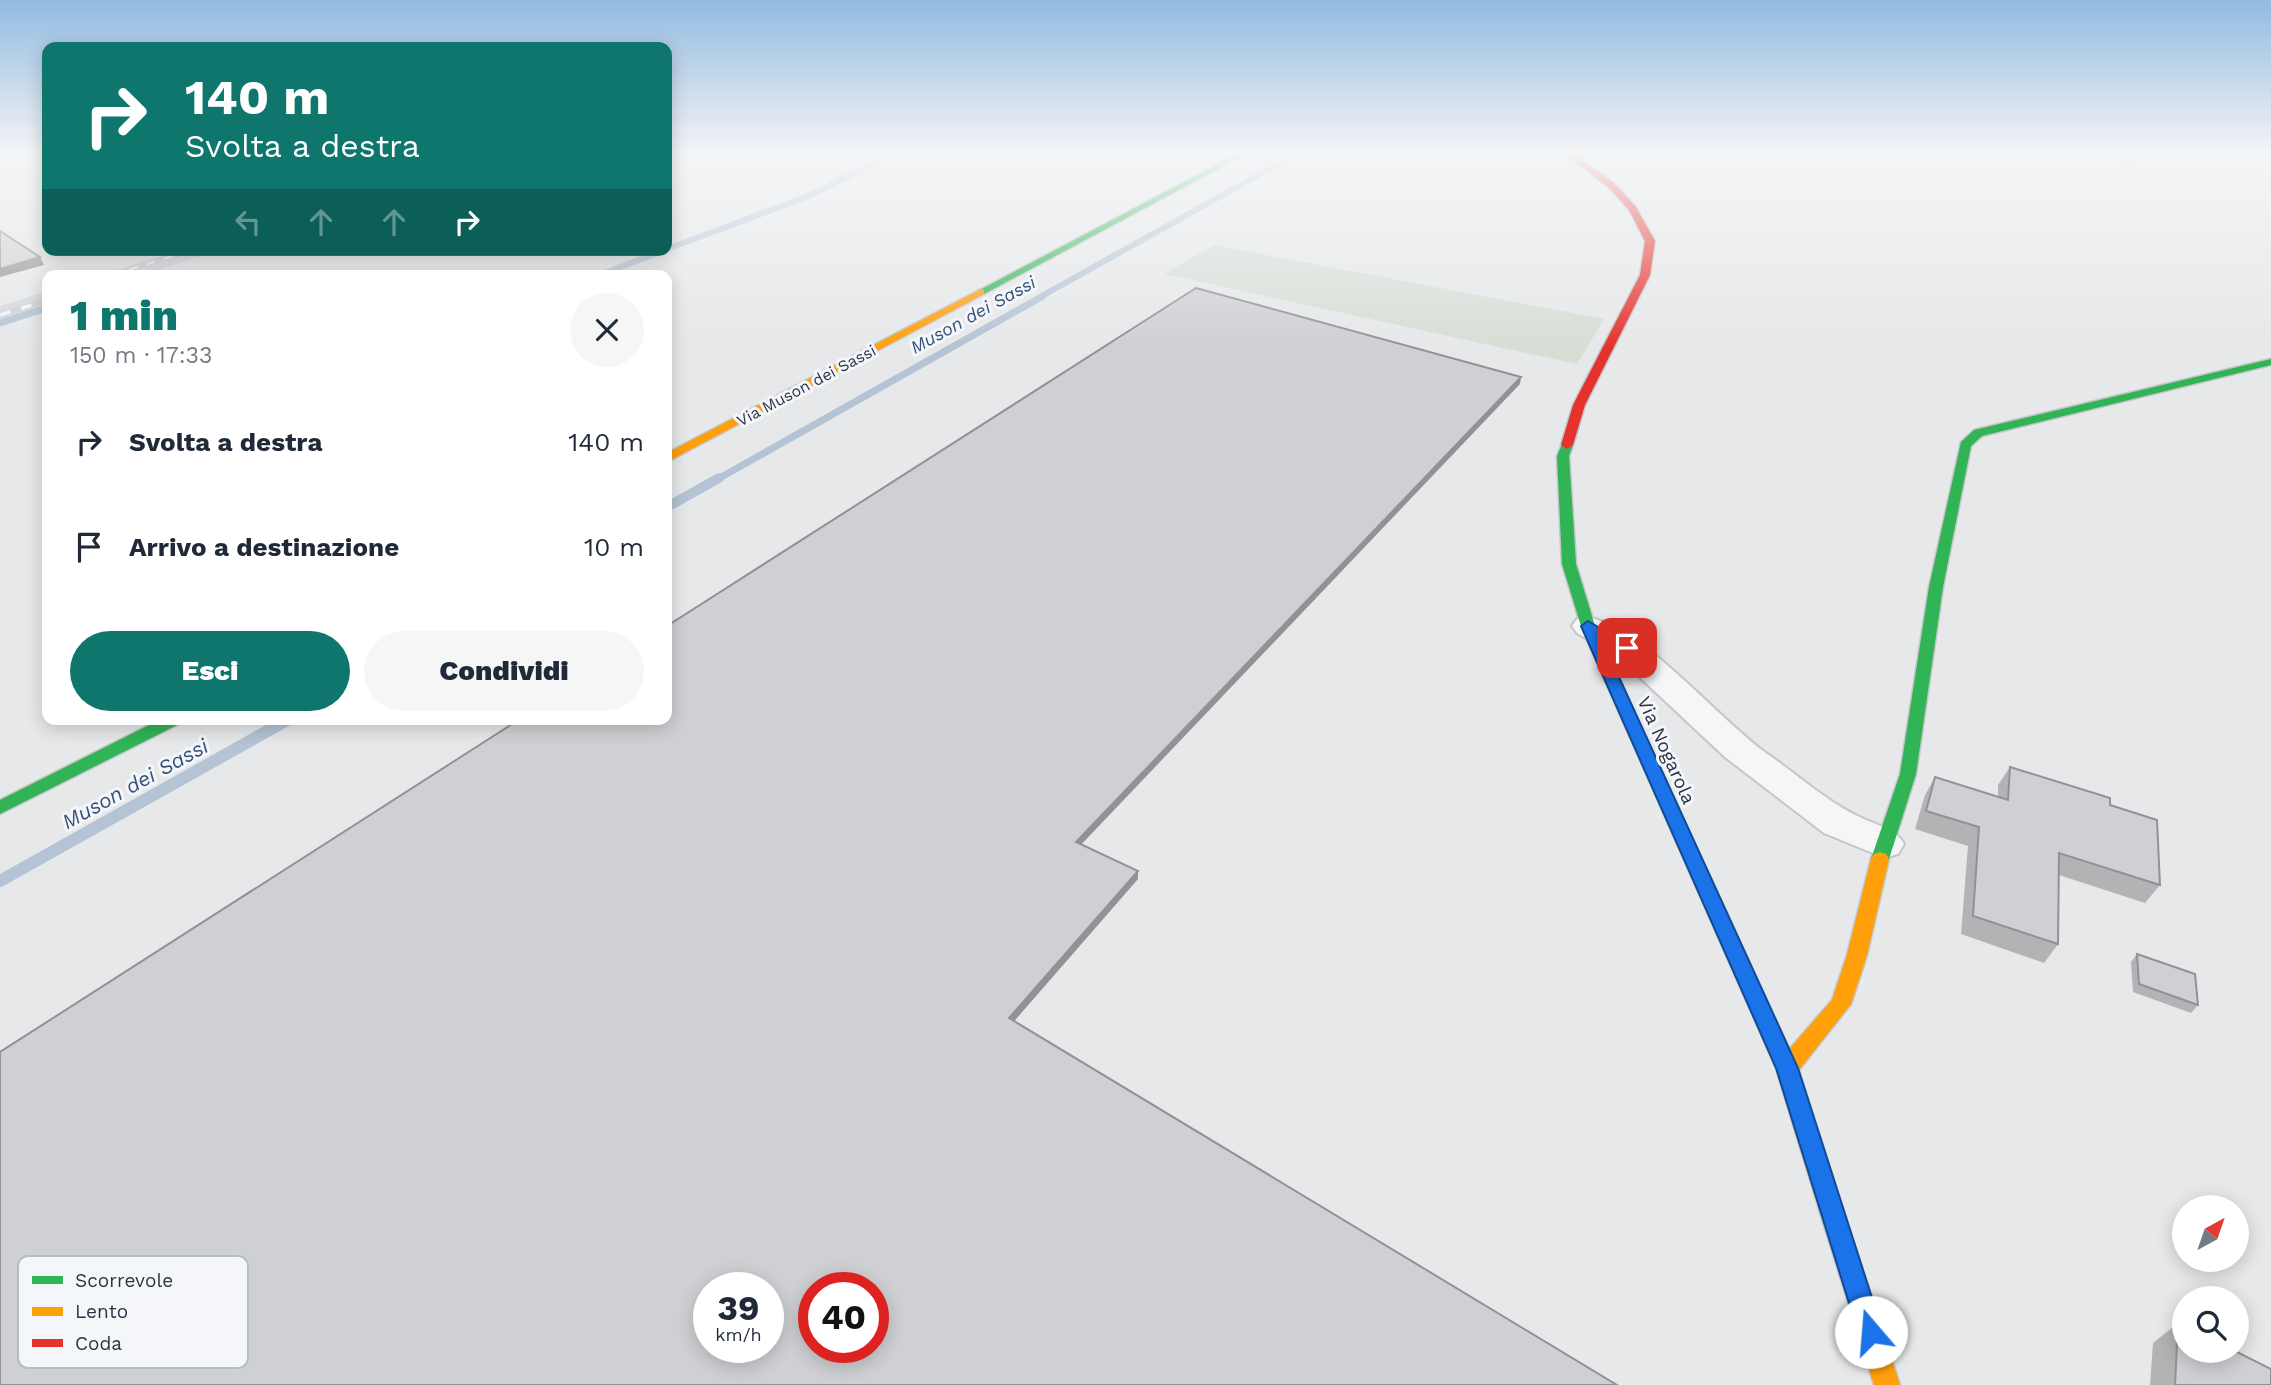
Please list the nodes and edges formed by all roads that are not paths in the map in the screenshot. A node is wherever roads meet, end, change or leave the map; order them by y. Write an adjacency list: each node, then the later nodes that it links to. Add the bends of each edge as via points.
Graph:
1 (1120, 219): 4 (street, Via Muson dei Sassi)
2 (1638, 219): 5 (street, Via Nogarola, via 1650,241 1645,275 1579,405 1563,456 1569,564)
3 (2271, 362): 8 (street, via 1978,433 1965,445 1936,587 1908,774)
4 (672, 455)
5 (1588, 626): 8 (street, via 1627,648 1748,757 1838,823); 9 (street, Via Nogarola)
6 (163, 725): 7 (street)
7 (0, 808)
8 (1885, 844): 9 (street, via 1841,1004)
9 (1787, 1068): 10 (street, Via Nogarola)
10 (1887, 1385)

